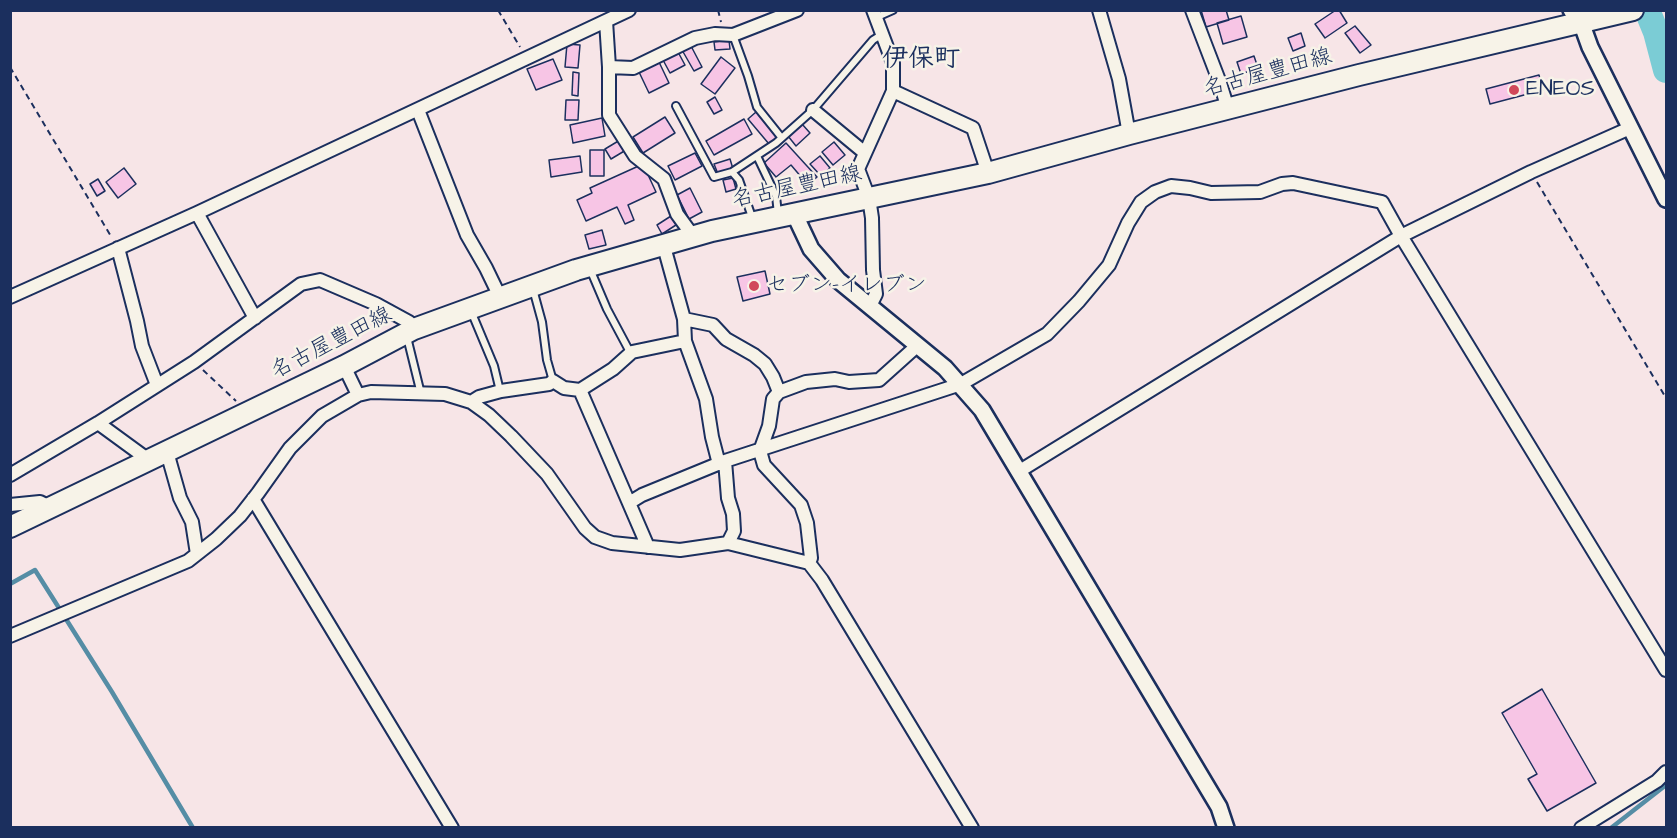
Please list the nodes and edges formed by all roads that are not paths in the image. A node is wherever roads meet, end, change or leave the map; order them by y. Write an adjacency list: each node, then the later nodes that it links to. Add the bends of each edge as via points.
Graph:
1 (628, 10): 9 (street)
2 (797, 10): 10 (street)
3 (893, 10): 7 (lane)
4 (1192, 10): 15 (street)
5 (1633, 10): 8 (main road, 名古屋豊田線, via 1605,18)
6 (1103, 12): 19 (street)
7 (874, 14): 11 (street)
8 (1576, 16): 15 (main road, 名古屋豊田線); 18 (street)
9 (606, 21): 12 (street); 16 (street)
10 (733, 35): 12 (street, via 695,38 633,68); 20 (lane, via 757,107)
11 (881, 35): 13 (street, via 893,63); 17 (lane)
12 (609, 67): 30 (street, via 609,115 635,156 664,179 677,214)
13 (893, 91): 21 (street); 24 (street, via 974,128)
14 (676, 106): 23 (lane, via 714,177)
15 (1228, 109): 19 (main road, 名古屋豊田線)
16 (418, 110): 27 (street); 37 (street, via 466,235)
17 (813, 110): 20 (lane); 21 (street)
18 (1630, 128): 26 (street); 31 (street)
19 (1129, 134): 24 (main road, 名古屋豊田線)
20 (781, 137): 22 (lane)
21 (865, 153): 25 (street, via 858,169)
22 (757, 156): 23 (lane); 28 (lane)
23 (732, 172): 29 (lane, via 739,180)
24 (988, 173): 25 (main road, 名古屋豊田線)
25 (869, 198): 28 (main road, 名古屋豊田線); 38 (street, via 876,294)
26 (1666, 199)
27 (197, 213): 33 (street); 40 (street)
28 (786, 215): 29 (main road, 名古屋豊田線); 38 (street, via 821,263)
29 (753, 222): 30 (main road, 名古屋豊田線)
30 (693, 236): 32 (main road, 名古屋豊田線)
31 (1401, 236): 48 (street, via 1382,202 1319,187 1293,183 1260,192 1211,193 1171,186 1141,202 1109,265 1047,334); 60 (street); 72 (street)
32 (663, 243): 34 (main road, 名古屋豊田線); 41 (street)
33 (118, 248): 36 (street); 49 (street, via 142,346)
34 (590, 266): 35 (main road, 名古屋豊田線); 45 (lane)
35 (532, 285): 37 (main road, 名古屋豊田線); 47 (lane)
36 (10, 297)
37 (500, 297): 39 (main road, 名古屋豊田線)
38 (870, 306): 44 (street)
39 (470, 308): 42 (main road, 名古屋豊田線); 51 (lane)
40 (255, 318): 42 (street, via 301,284 320,280 409,322); 49 (street)
41 (684, 319): 43 (street); 52 (street, via 713,325 726,339 760,360)
42 (410, 332): 46 (main road, 名古屋豊田線); 53 (lane)
43 (685, 341): 45 (street); 59 (street, via 706,399 712,437)
44 (918, 345): 48 (street); 52 (street, via 879,380 813,381)
45 (631, 354): 50 (street)
46 (344, 366): 54 (street); 58 (main road, 名古屋豊田線)
47 (553, 381): 50 (street, via 564,388); 51 (street)
48 (961, 384): 57 (street); 60 (street, via 982,410)
49 (157, 385): 56 (street)
50 (580, 390): 63 (street)
51 (500, 391): 55 (street)
52 (778, 392): 57 (street)
53 (421, 394): 54 (street); 55 (street, via 445,394)
54 (358, 395): 62 (street, via 322,416 290,448)
55 (471, 402): 68 (street, via 512,436 547,474 595,537)
56 (98, 423): 58 (street); 61 (street)
57 (760, 451): 59 (street); 70 (street, via 764,465 801,505 807,523 811,558)
58 (158, 457): 65 (main road, 名古屋豊田線); 69 (street, via 192,522)
59 (722, 463): 63 (street); 67 (street, via 733,514 734,531)
60 (1018, 472): 76 (street, via 1219,807)
61 (10, 475)
62 (254, 499): 69 (street); 74 (street)
63 (629, 502): 68 (street)
64 (10, 505): 65 (street, via 40,502)
65 (52, 508): 66 (main road, 名古屋豊田線)
66 (10, 527)
67 (728, 543): 68 (street, via 680,550); 70 (street)
68 (648, 547)
69 (197, 554): 71 (street)
70 (808, 563): 75 (street)
71 (10, 636)
72 (1666, 670)
73 (1666, 772): 77 (street)
74 (452, 828)
75 (972, 828)
76 (1226, 828)
77 (1581, 828)

